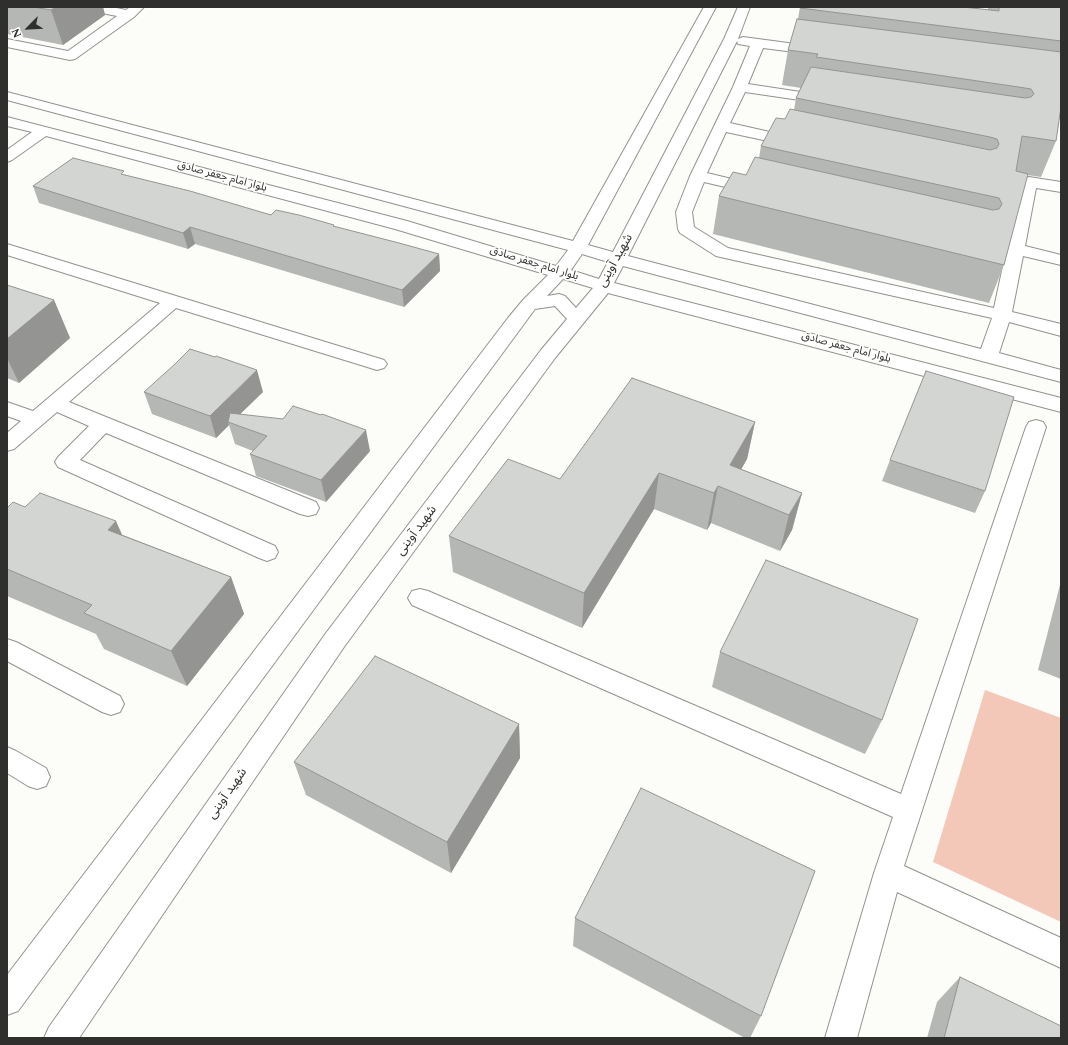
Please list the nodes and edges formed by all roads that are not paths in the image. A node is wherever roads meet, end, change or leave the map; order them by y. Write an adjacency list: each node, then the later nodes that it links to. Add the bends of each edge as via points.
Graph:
1 (92, 7): 4 (street)
2 (710, 7): 20 (street)
3 (744, 7): 5 (street, شهید آوینی)
4 (134, 10): 6 (street, via 70,56)
5 (731, 39): 7 (street); 23 (street, شهید آوینی)
6 (7, 43)
7 (758, 43): 8 (street); 9 (street)
8 (828, 52)
9 (740, 87): 11 (street); 13 (street)
10 (7, 96): 20 (street, بلوار امام جعفر صادق)
11 (841, 102)
12 (7, 120): 14 (street, بلوار امام جعفر صادق)
13 (722, 126): 15 (street); 17 (street)
14 (45, 130): 16 (street); 25 (street, بلوار امام جعفر صادق, via 393,223)
15 (807, 144)
16 (7, 157)
17 (698, 176): 19 (street); 29 (street, via 684,212 686,229 722,252)
18 (1061, 187): 22 (street, via 1029,182)
19 (768, 192)
20 (578, 248): 23 (street, بلوار امام جعفر صادق); 25 (street)
21 (7, 249): 27 (street)
22 (1015, 249): 24 (street); 29 (street)
23 (618, 260): 26 (street, شهید آوینی); 32 (street, بلوار امام جعفر صادق)
24 (1061, 260)
25 (561, 272): 26 (street, بلوار امام جعفر صادق); 28 (street)
26 (604, 286): 30 (street, شهید آوینی); 36 (street, بلوار امام جعفر صادق)
27 (174, 300): 33 (street); 35 (street)
28 (529, 304): 30 (street, via 559,300); 52 (street)
29 (1002, 315): 31 (street); 32 (street)
30 (577, 319): 53 (street, شهید آوینی, via 335,640)
31 (1061, 330)
32 (988, 357): 34 (street, بلوار امام جعفر صادق)
33 (377, 364)
34 (1061, 376)
35 (56, 404): 38 (street); 39 (street)
36 (1061, 405)
37 (7, 409): 38 (street)
38 (36, 419): 41 (street)
39 (104, 423): 42 (street); 43 (street, via 65,462)
40 (1036, 427): 49 (street)
41 (7, 444)
42 (308, 508)
43 (267, 552)
44 (420, 598): 49 (street)
45 (7, 649): 46 (street)
46 (111, 704)
47 (7, 759): 48 (street)
48 (37, 777)
49 (908, 810): 50 (street)
50 (888, 873): 51 (street); 54 (street)
51 (1061, 952)
52 (7, 1000)
53 (60, 1038)
54 (841, 1038)

